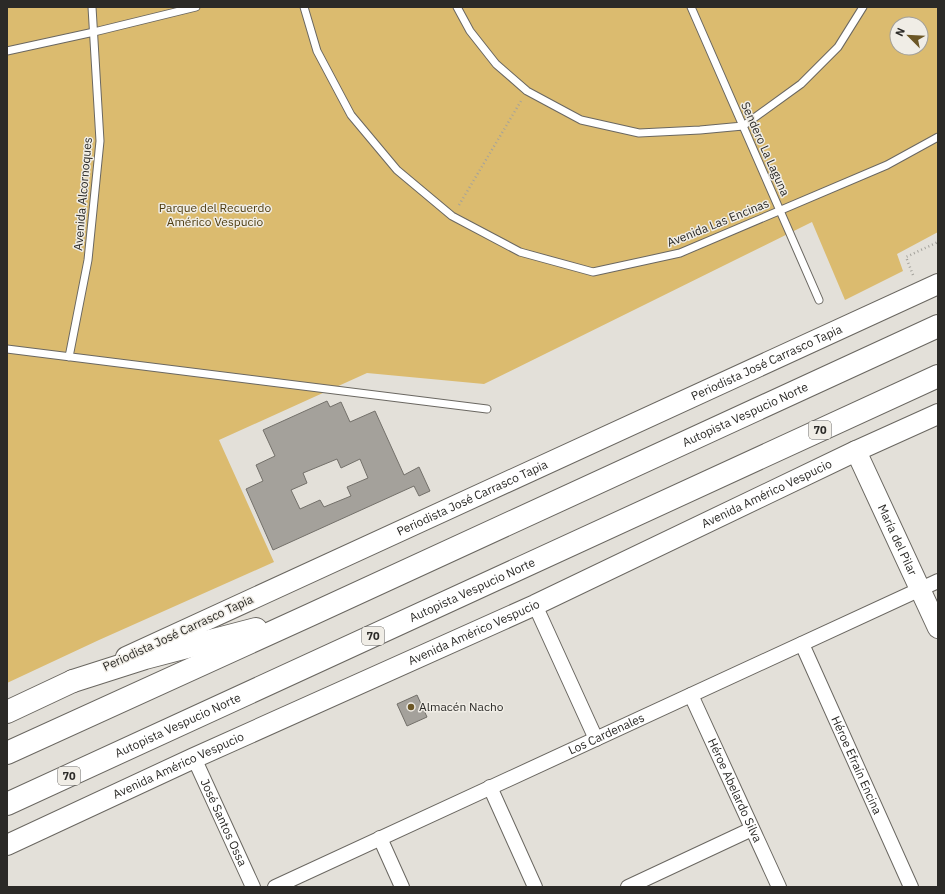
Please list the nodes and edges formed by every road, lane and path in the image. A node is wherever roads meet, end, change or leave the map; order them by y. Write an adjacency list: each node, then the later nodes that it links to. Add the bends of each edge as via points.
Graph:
1 (92, 7): 7 (lane, Avenida Alcornoques)
2 (196, 7): 7 (lane)
3 (304, 7): 13 (lane, Avenida Las Encinas, via 317,51 351,115 397,170)
4 (457, 7): 9 (lane, via 470,31 496,64)
5 (691, 7): 10 (lane, Sendero La Laguna)
6 (863, 7): 10 (lane, via 838,47 801,84)
7 (94, 32): 8 (lane); 20 (lane, Avenida Alcornoques, via 100,140 88,260)
8 (7, 51)
9 (527, 91): 10 (lane, via 581,120 639,133); 13 (path)
10 (743, 126): 12 (lane, Sendero La Laguna)
11 (938, 137): 12 (lane, Avenida Las Encinas, via 886,165)
12 (780, 210): 13 (lane, Avenida Las Encinas, via 680,253 593,272 520,252); 17 (lane, Sendero La Laguna)
13 (452, 216)
14 (938, 242): 15 (path)
15 (906, 257)
16 (938, 284): 31 (main road, Periodista José Carrasco Tapia)
17 (819, 300)
18 (938, 326): 28 (main road, Autopista Vespucio Norte)
19 (7, 349): 20 (lane)
20 (69, 357): 22 (lane)
21 (938, 376): 38 (main road, Autopista Vespucio Norte / 70)
22 (487, 410)
23 (938, 414): 24 (main road, Avenida Américo Vespucio)
24 (856, 451): 26 (main road, María del Pilar); 27 (main road, Avenida Américo Vespucio)
25 (938, 581): 26 (street, Los Cardenales)
26 (920, 589): 29 (main road, María del Pilar); 30 (street, Los Cardenales)
27 (535, 604): 34 (street); 36 (main road, Avenida Américo Vespucio)
28 (310, 615): 31 (main road, via 195,644); 35 (main road, Autopista Vespucio Norte)
29 (938, 628)
30 (802, 644): 32 (street, Los Cardenales); 48 (street, Héroe Efraín Encina)
31 (73, 681): 33 (main road, Periodista José Carrasco Tapia)
32 (691, 695): 34 (street, Los Cardenales); 39 (street, Héroe Abelardo Silva)
33 (7, 712)
34 (596, 739): 37 (street, Los Cardenales)
35 (7, 754)
36 (194, 758): 41 (main road, Avenida Américo Vespucio); 42 (street, José Santos Ossa)
37 (490, 788): 40 (street, Los Cardenales); 45 (street)
38 (7, 804)
39 (752, 829): 46 (street); 47 (street, Héroe Abelardo Silva)
40 (380, 838): 43 (street, Los Cardenales); 44 (street)
41 (7, 845)
42 (253, 887)
43 (274, 887)
44 (402, 887)
45 (535, 887)
46 (628, 887)
47 (779, 887)
48 (911, 887)

